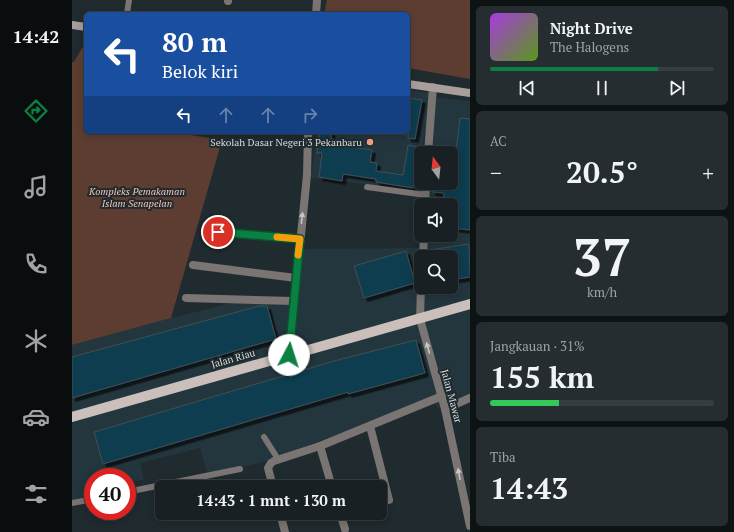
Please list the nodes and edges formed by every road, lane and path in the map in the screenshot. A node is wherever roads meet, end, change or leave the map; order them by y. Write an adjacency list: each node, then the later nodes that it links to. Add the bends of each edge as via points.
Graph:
1 (129, 0): 3 (lane)
2 (317, 0): 4 (street)
3 (127, 12)
4 (316, 12)
5 (410, 84): 6 (main road)
6 (432, 87): 7 (main road); 9 (street)
7 (470, 93)
8 (308, 134): 15 (street, one-way to 8)
9 (428, 146)
10 (367, 186): 12 (lane)
11 (426, 190): 12 (street)
12 (426, 195): 13 (street)
13 (426, 198)
14 (218, 232): 15 (street)
15 (300, 239): 17 (street)
16 (193, 265): 17 (street)
17 (296, 278): 20 (street)
18 (421, 294): 22 (street, Jalan Mawar)
19 (186, 298): 20 (street)
20 (294, 302): 23 (street)
21 (470, 304): 22 (main road, Jalan Riau)
22 (420, 319): 23 (main road, Jalan Riau); 24 (street, Jalan Mawar, one-way to 22)
23 (289, 355): 27 (main road, Jalan Riau)
24 (442, 396): 26 (street, Jalan Mawar); 28 (street)
25 (470, 398): 26 (street)
26 (446, 409): 41 (street, Jalan Mawar, one-way to 26)
27 (72, 417)
28 (370, 426): 30 (street); 36 (street)
29 (264, 437): 31 (lane)
30 (320, 446): 31 (street); 34 (street)
31 (278, 459): 33 (street, via 268,468)
32 (240, 469): 35 (lane)
33 (271, 480)
34 (330, 480)
35 (136, 490)
36 (389, 500)
37 (84, 501): 38 (lane)
38 (72, 503)
39 (281, 520): 43 (street)
40 (342, 520): 42 (street)
41 (470, 526)
42 (345, 529)
43 (283, 531)

